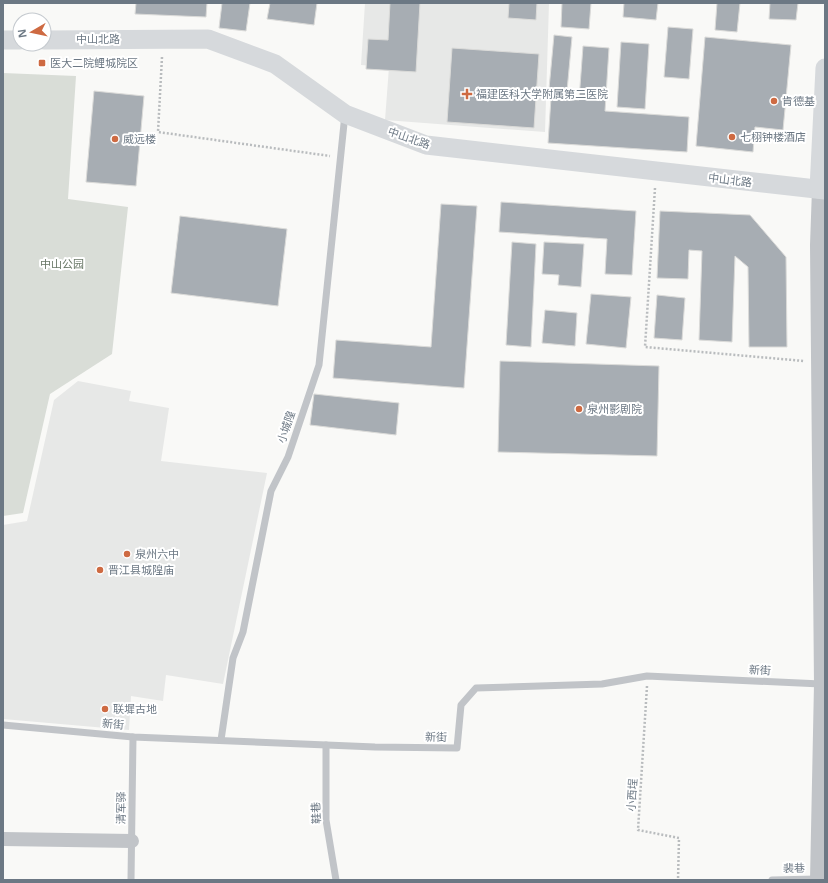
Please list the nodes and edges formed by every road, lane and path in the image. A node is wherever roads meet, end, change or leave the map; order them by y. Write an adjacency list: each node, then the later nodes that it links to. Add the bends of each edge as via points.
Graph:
1 (163, 39): 2 (street, 中山北路); 4 (street, 中山北路, via 208,39 274,64); 5 (path, via 158,132)
2 (52, 40)
3 (825, 68): 7 (street)
4 (345, 114): 5 (lane, 小城隍); 6 (street, 中山北路, via 426,145)
5 (340, 158): 13 (lane, 小城隍, via 319,365 288,457 271,491 243,632 233,658)
6 (656, 171): 7 (street, 中山北路); 8 (path, via 645,347)
7 (822, 190): 8 (street, via 817,245)
8 (818, 363): 10 (street)
9 (647, 676): 10 (lane, 新街); 14 (lane, 新街, via 602,684 476,688 461,706 456,748); 20 (path, 小西埕, via 638,830 679,838)
10 (821, 684): 17 (street)
11 (3, 725): 12 (lane, 新街)
12 (133, 737): 13 (lane, 新街); 16 (lane, 清军驿)
13 (222, 740): 14 (lane, 新街)
14 (326, 745): 19 (lane, 鞋巷, via 326,820)
15 (3, 839): 16 (street)
16 (132, 841): 18 (lane, 清军驿)
17 (817, 879): 21 (lane, 裴巷)
18 (131, 880)
19 (336, 880)
20 (678, 880)
21 (772, 880)

